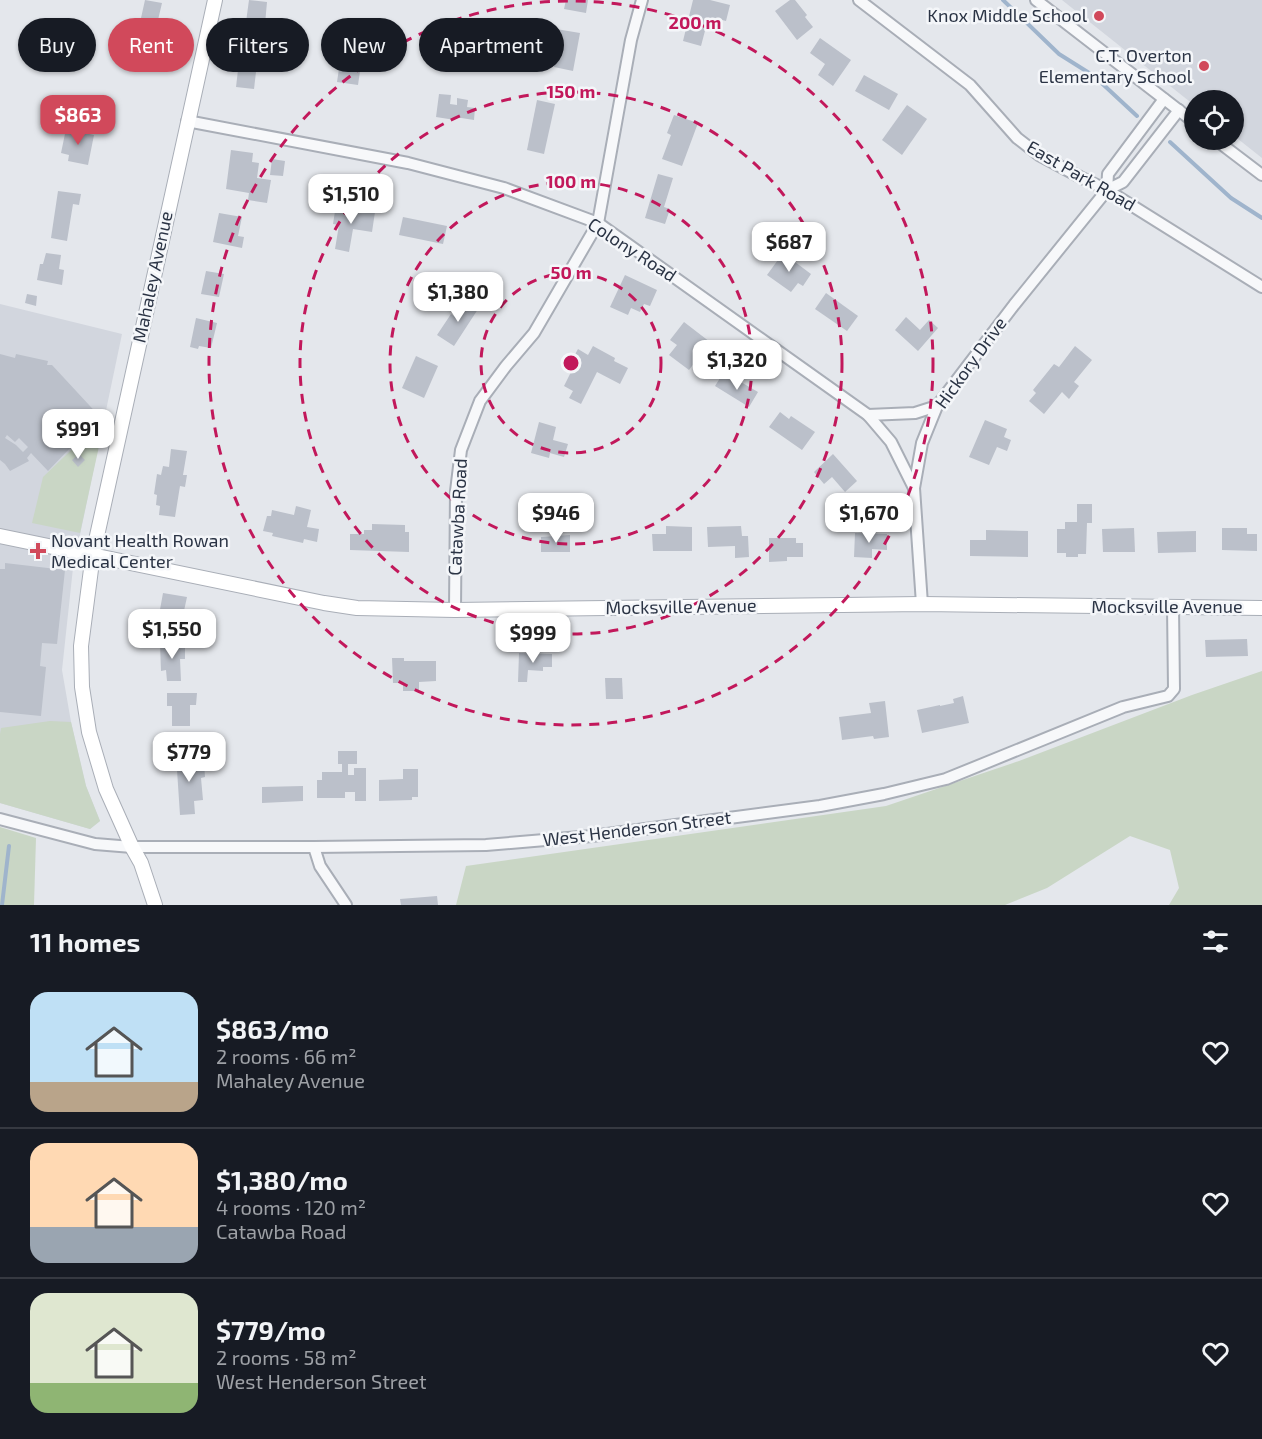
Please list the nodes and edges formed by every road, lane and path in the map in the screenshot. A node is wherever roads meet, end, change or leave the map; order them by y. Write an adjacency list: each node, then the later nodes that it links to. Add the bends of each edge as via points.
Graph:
1 (215, 0): 8 (street, Mahaley Avenue)
2 (642, 0): 12 (street, Catawba Road, via 631,40)
3 (860, 0): 11 (street, East Park Road, via 970,85 1017,138 1039,155)
4 (1036, 0): 5 (street)
5 (1164, 99): 6 (street); 11 (street, Hickory Drive, via 1108,174)
6 (1179, 110): 7 (street); 11 (street, Hickory Drive, via 1123,182)
7 (1184, 114)
8 (187, 121): 12 (street, Colony Road, via 408,163 504,188); 18 (street, Mahaley Avenue)
9 (1229, 150): 10 (street)
10 (1262, 175)
11 (1107, 190): 13 (street, East Park Road); 14 (street, Hickory Drive)
12 (598, 223): 15 (street, Colony Road); 22 (street, Catawba Road, via 534,333 480,401 461,450 456,491)
13 (1262, 287)
14 (937, 406): 15 (street, via 915,413); 16 (street, Hickory Drive, via 922,443)
15 (868, 415): 16 (street, Colony Road, via 891,442)
16 (914, 488): 19 (street, Hickory Drive)
17 (0, 536): 18 (street, Mocksville Avenue)
18 (93, 555): 22 (street, Mocksville Avenue, via 324,603 357,608); 24 (street, Mahaley Avenue, via 81,646 82,687 89,732 106,789)
19 (922, 604): 20 (street, Mocksville Avenue); 22 (street, Mocksville Avenue)
20 (1173, 607): 21 (street, Mocksville Avenue); 25 (street, West Henderson Street, via 1174,689 1168,696 1123,707 946,779 820,806 592,836 486,845)
21 (1262, 608)
22 (455, 610)
23 (0, 819): 24 (street, West Henderson Street, via 96,844)
24 (132, 847): 25 (street, West Henderson Street); 26 (street, Mahaley Avenue)
25 (314, 847): 27 (street, via 320,866)
26 (155, 905)
27 (346, 905)

